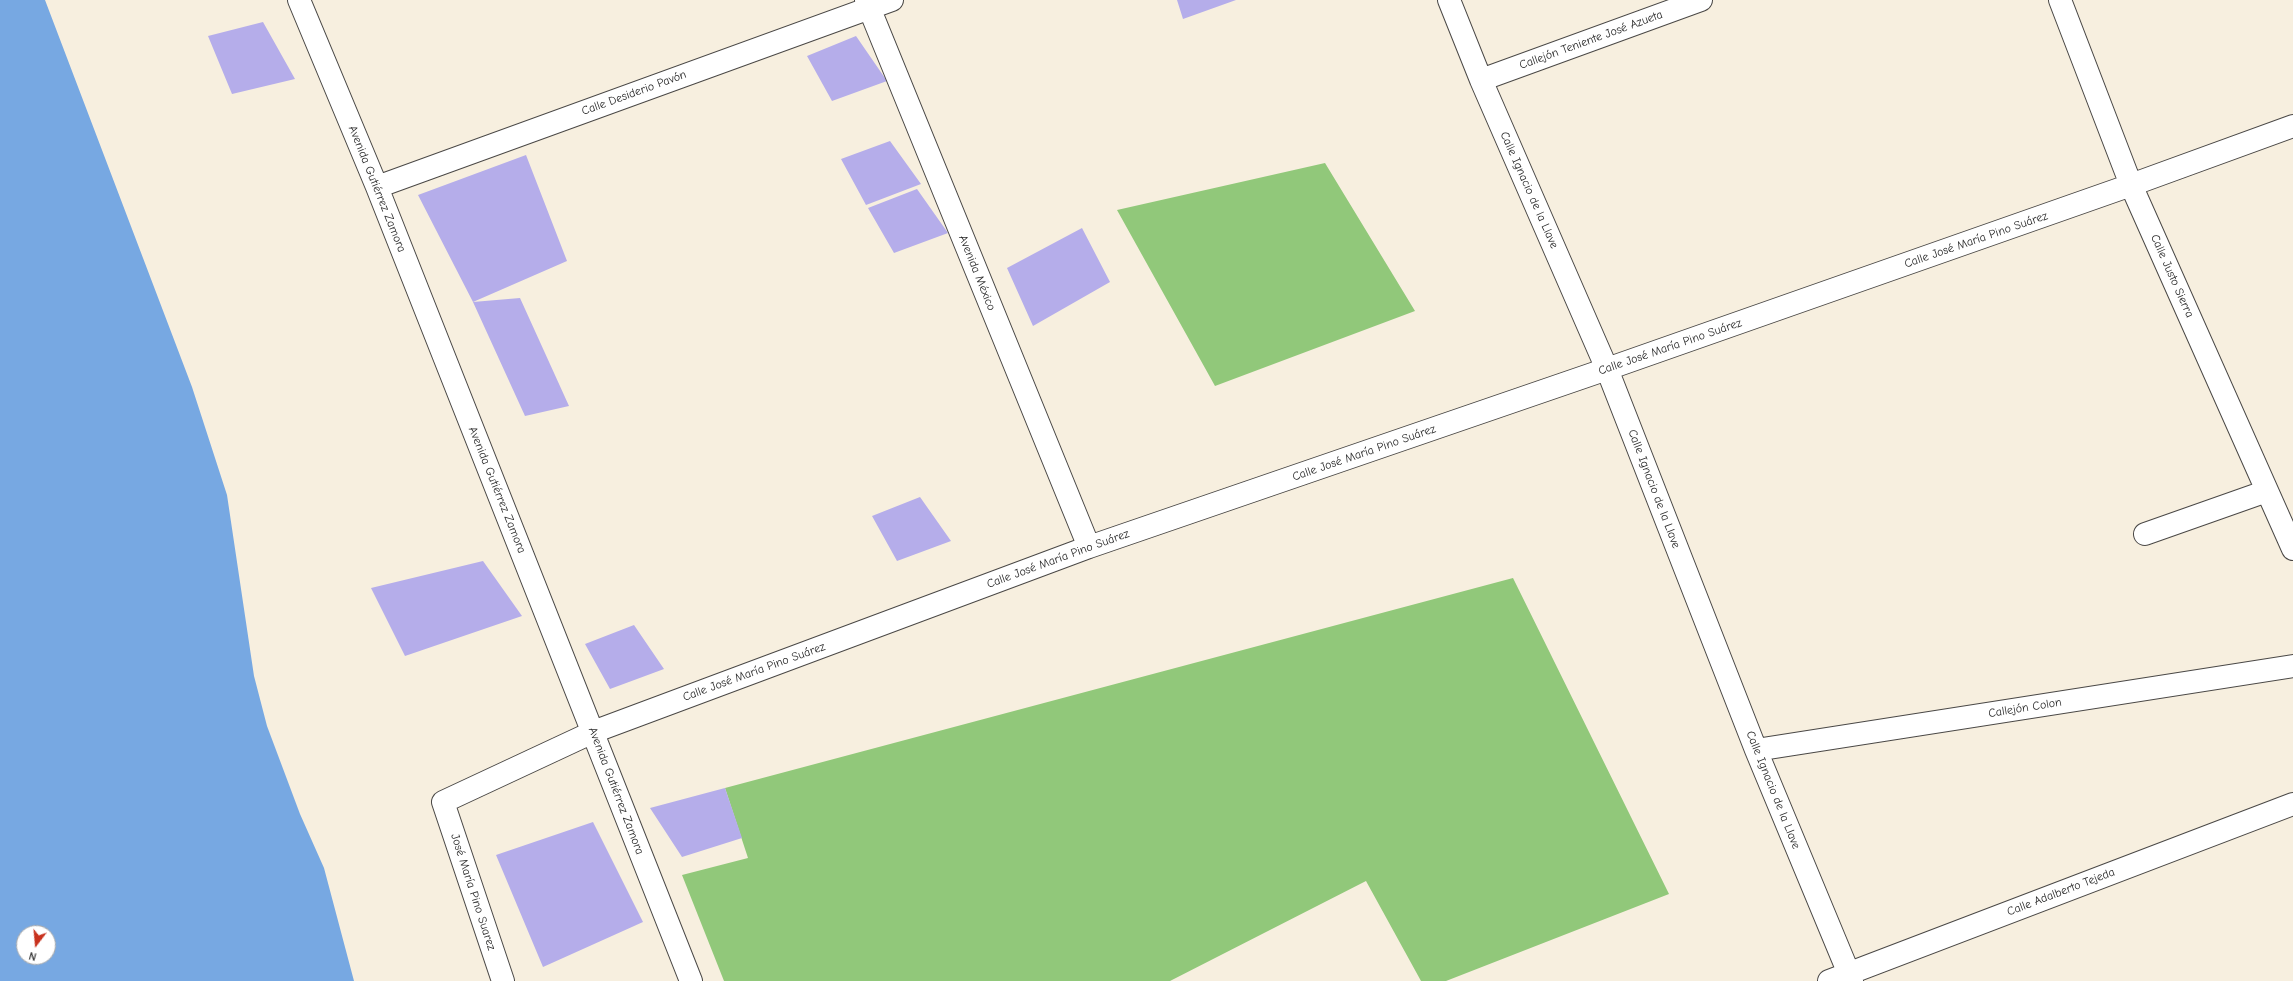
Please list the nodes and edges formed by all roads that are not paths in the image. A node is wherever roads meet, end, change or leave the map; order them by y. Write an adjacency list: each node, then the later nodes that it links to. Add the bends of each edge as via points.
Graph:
1 (299, 0): 10 (street, Avenida Gutiérrez Zamora)
2 (892, 0): 6 (street, Calle Desiderio Pavón)
3 (1449, 0): 7 (street, Calle Ignacio de la Llave)
4 (1701, 0): 7 (street, Callejón Teniente José Azueta)
5 (2060, 0): 9 (street, Calle Justo Sierra)
6 (867, 4): 10 (street, Calle Desiderio Pavón); 14 (street, Avenida México)
7 (1481, 80): 11 (street, Calle Ignacio de la Llave)
8 (2293, 126): 9 (street, Calle José María Pino Suárez)
9 (2131, 185): 11 (street, Calle José María Pino Suárez); 12 (street, Calle Justo Sierra)
10 (377, 188): 17 (street, Avenida Gutiérrez Zamora)
11 (1607, 369): 14 (street, Calle José María Pino Suárez); 18 (street, Calle Ignacio de la Llave)
12 (2267, 491): 13 (street); 15 (street, Calle Justo Sierra)
13 (2145, 534)
14 (1089, 547): 17 (street, Calle José María Pino Suárez)
15 (2293, 549)
16 (2293, 666): 18 (street, Callejón Colon)
17 (593, 732): 19 (street, Calle José María Pino Suárez); 23 (street, Avenida Gutiérrez Zamora)
18 (1756, 750): 21 (street, Calle Ignacio de la Llave)
19 (443, 802): 22 (street, José María Pino Suarez)
20 (2293, 804): 21 (street, Calle Adalberto Tejeda)
21 (1843, 978)
22 (503, 981)
23 (691, 981)

